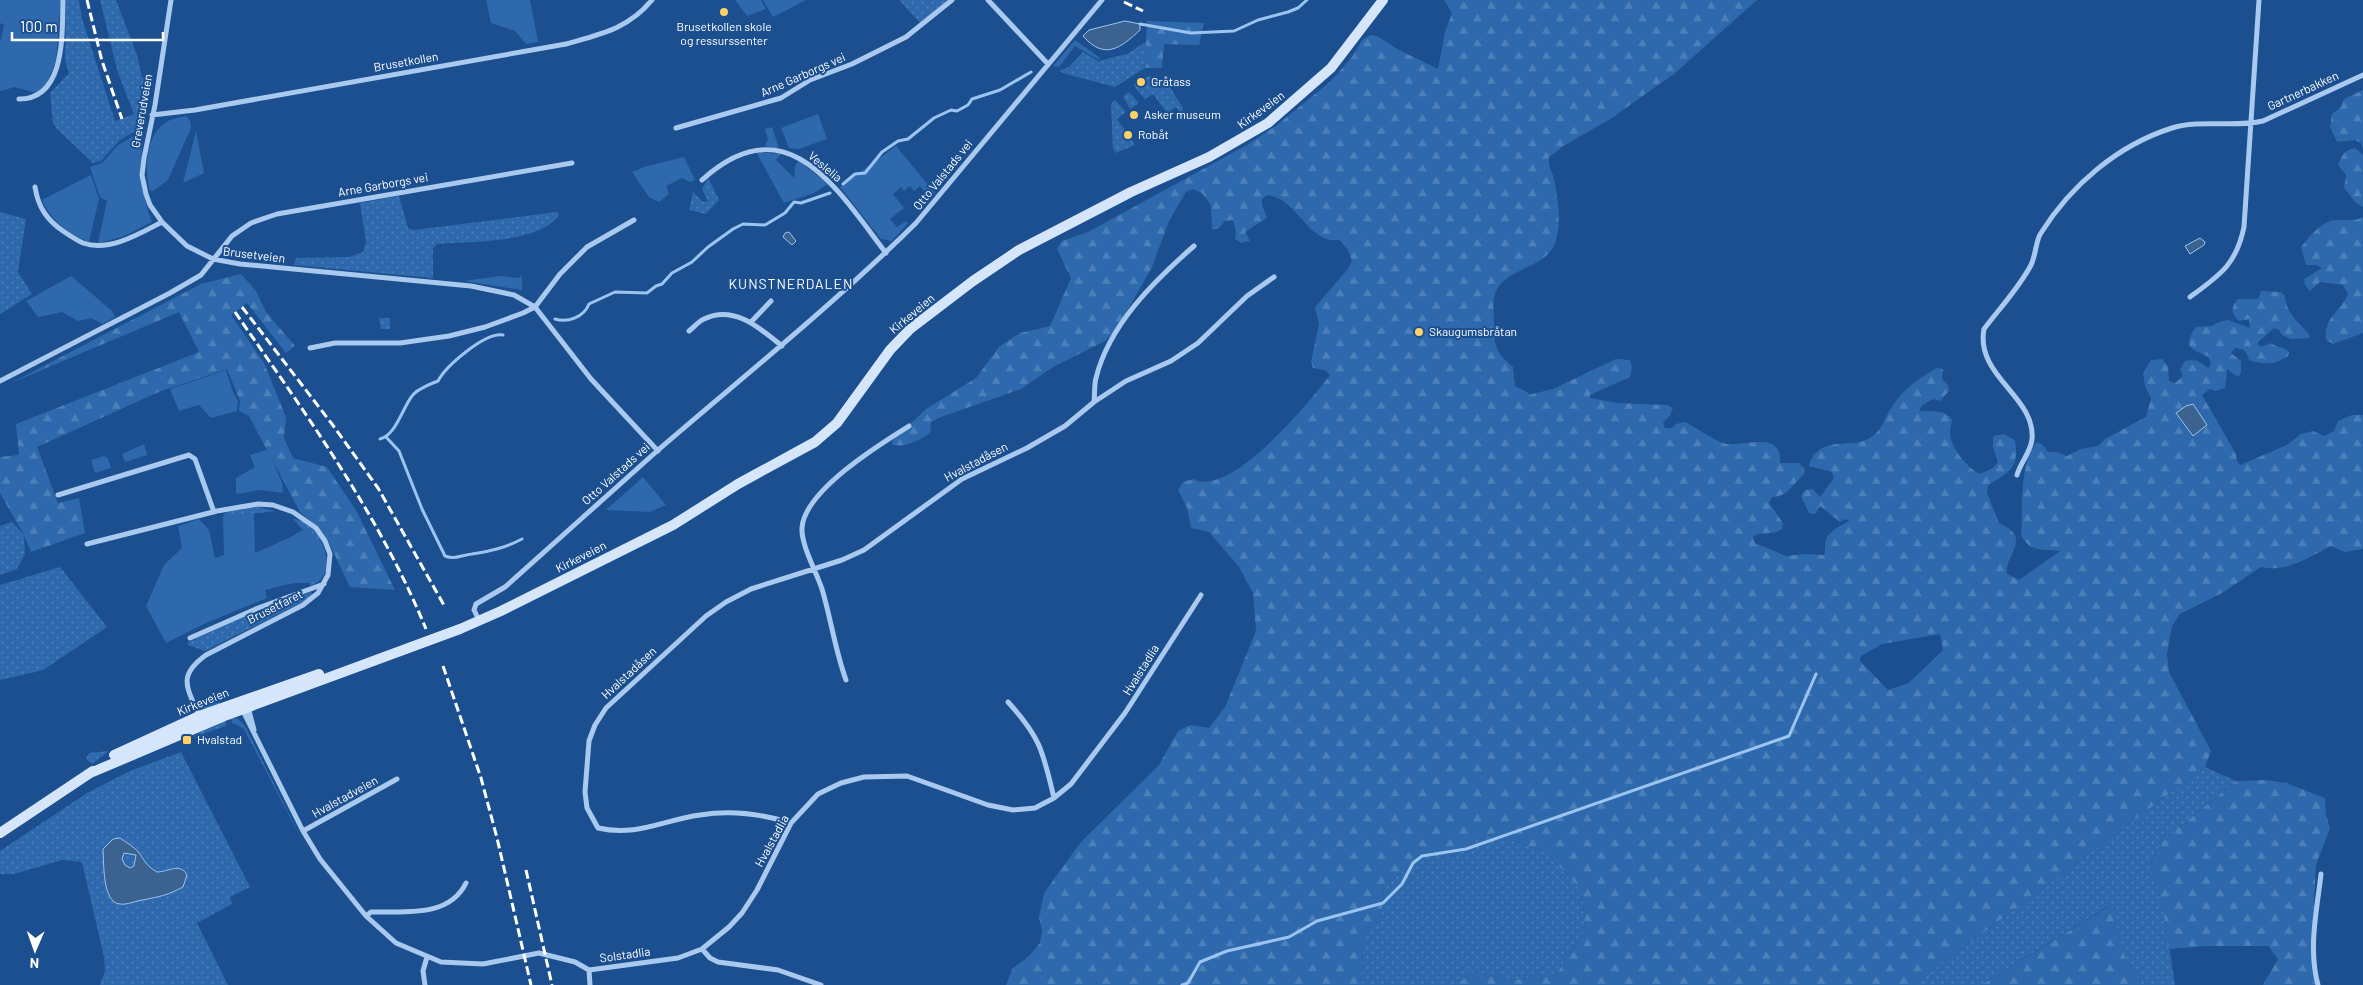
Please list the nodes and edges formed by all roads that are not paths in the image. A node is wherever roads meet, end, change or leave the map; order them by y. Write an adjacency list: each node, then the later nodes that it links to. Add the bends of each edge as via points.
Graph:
1 (63, 0): 11 (street, via 59,64 41,93)
2 (171, 0): 12 (street, Greverudveien)
3 (652, 0): 12 (street, Brusetkollen, via 633,20 566,44)
4 (952, 0): 14 (street, Arne Garborgs vei, via 906,37 852,64 810,80 781,98)
5 (988, 0): 9 (street)
6 (1102, 0): 9 (street, Otto Valstads vei)
7 (1383, 0): 42 (main road, Kirkeveien, via 1331,68 1268,123 1209,157 1131,192 1024,247 932,312 900,339 837,423 821,438 673,525)
8 (2259, 0): 13 (street)
9 (1048, 64): 21 (street, Otto Valstads vei, via 916,223)
10 (2363, 75): 13 (street, Gartnerbakken, via 2284,112)
11 (19, 99)
12 (152, 115): 19 (street, Greverudveien, via 142,174 150,206)
13 (2250, 124): 24 (street, via 2240,246 2234,259 2217,278); 35 (street, Gartnerbakken, via 2174,127 2142,139 2109,159 2070,195 2039,234 2037,251 2030,266 1984,329 1981,341 1990,364 2028,417 2032,430 2032,441)
14 (676, 128)
15 (572, 163): 22 (street, Arne Garborgs vei, via 277,214 251,223 232,236)
16 (702, 180): 21 (street, Veslelia, via 718,165 744,152 764,149 785,152 804,161 839,192)
17 (35, 188): 19 (street, via 42,211 54,224 80,242 93,246 125,239)
18 (634, 220): 26 (street, via 587,247 554,281)
19 (162, 222): 22 (street, Greverudveien, via 187,246)
20 (1194, 246): 32 (street, via 1157,278 1122,325 1096,379)
21 (886, 253): 29 (street, Otto Valstads vei)
22 (213, 259): 26 (street, Brusetveien, via 471,286 514,295); 31 (street, Brusetveien, via 201,275)
23 (1274, 277): 32 (street, Hvalstadåsen, via 1235,307 1198,343)
24 (2190, 297)
25 (771, 301): 27 (street)
26 (535, 307): 30 (street, via 485,327 449,336 400,343 335,343); 34 (street, Brusetveien, via 587,375)
27 (751, 322): 28 (street, via 737,316 720,315 705,318); 29 (street)
28 (689, 331)
29 (782, 346): 34 (street, Otto Valstads vei)
30 (310, 348)
31 (0, 380)
32 (1094, 402): 39 (street, Hvalstadåsen, via 1065,426 962,479 864,550)
33 (909, 426): 39 (street, via 870,450 810,504 802,528 806,549)
34 (658, 451): 42 (street, Otto Valstads vei, via 505,587 476,604 474,610)
35 (2017, 475)
36 (58, 495): 37 (street, via 189,456 195,459)
37 (214, 512): 38 (street, Brusetfaret); 40 (street, Brusetfaret, via 258,504 279,507 304,519 316,528 330,554)
38 (87, 544)
39 (816, 569): 44 (street); 50 (street, Hvalstadåsen, via 751,589 706,616 606,708 592,733 586,768 587,808 598,828 633,831 699,815 724,813 772,817)
40 (324, 584): 43 (street); 47 (street, Brusetfaret, via 312,600 192,665 186,678 187,685)
41 (1201, 595): 49 (street, Hvalstadlia, via 1125,713 1071,784)
42 (479, 621): 46 (main road, Kirkeveien)
43 (190, 638)
44 (846, 680)
45 (1008, 702): 49 (street, via 1038,740)
46 (245, 706): 47 (main road, Kirkeveien); 51 (street, Hvalstadveien, via 256,738)
47 (201, 721): 52 (main road, Kirkeveien, via 88,774)
48 (397, 779): 51 (street, Hvalstadveien)
49 (1054, 798): 50 (street, Hvalstadlia, via 1035,808 1013,810 988,805 907,776 864,777 818,794)
50 (792, 823): 56 (street, Hvalstadlia, via 758,890 742,913)
51 (303, 831): 55 (street, Hvalstadveien, via 320,859)
52 (0, 833)
53 (2321, 874): 62 (street, via 2313,936)
54 (466, 883): 55 (street, via 461,894 448,904 429,910 371,912)
55 (366, 916): 57 (street, Hvalstadveien, via 396,943)
56 (702, 949): 58 (street, Solstadlia, via 678,958); 61 (street, via 718,962 778,970)
57 (427, 957): 58 (street, Solstadlia, via 441,962 483,964 539,953 575,962); 59 (street)
58 (589, 970): 60 (street)
59 (425, 985)
60 (590, 985)
61 (821, 985)
62 (2318, 985)

